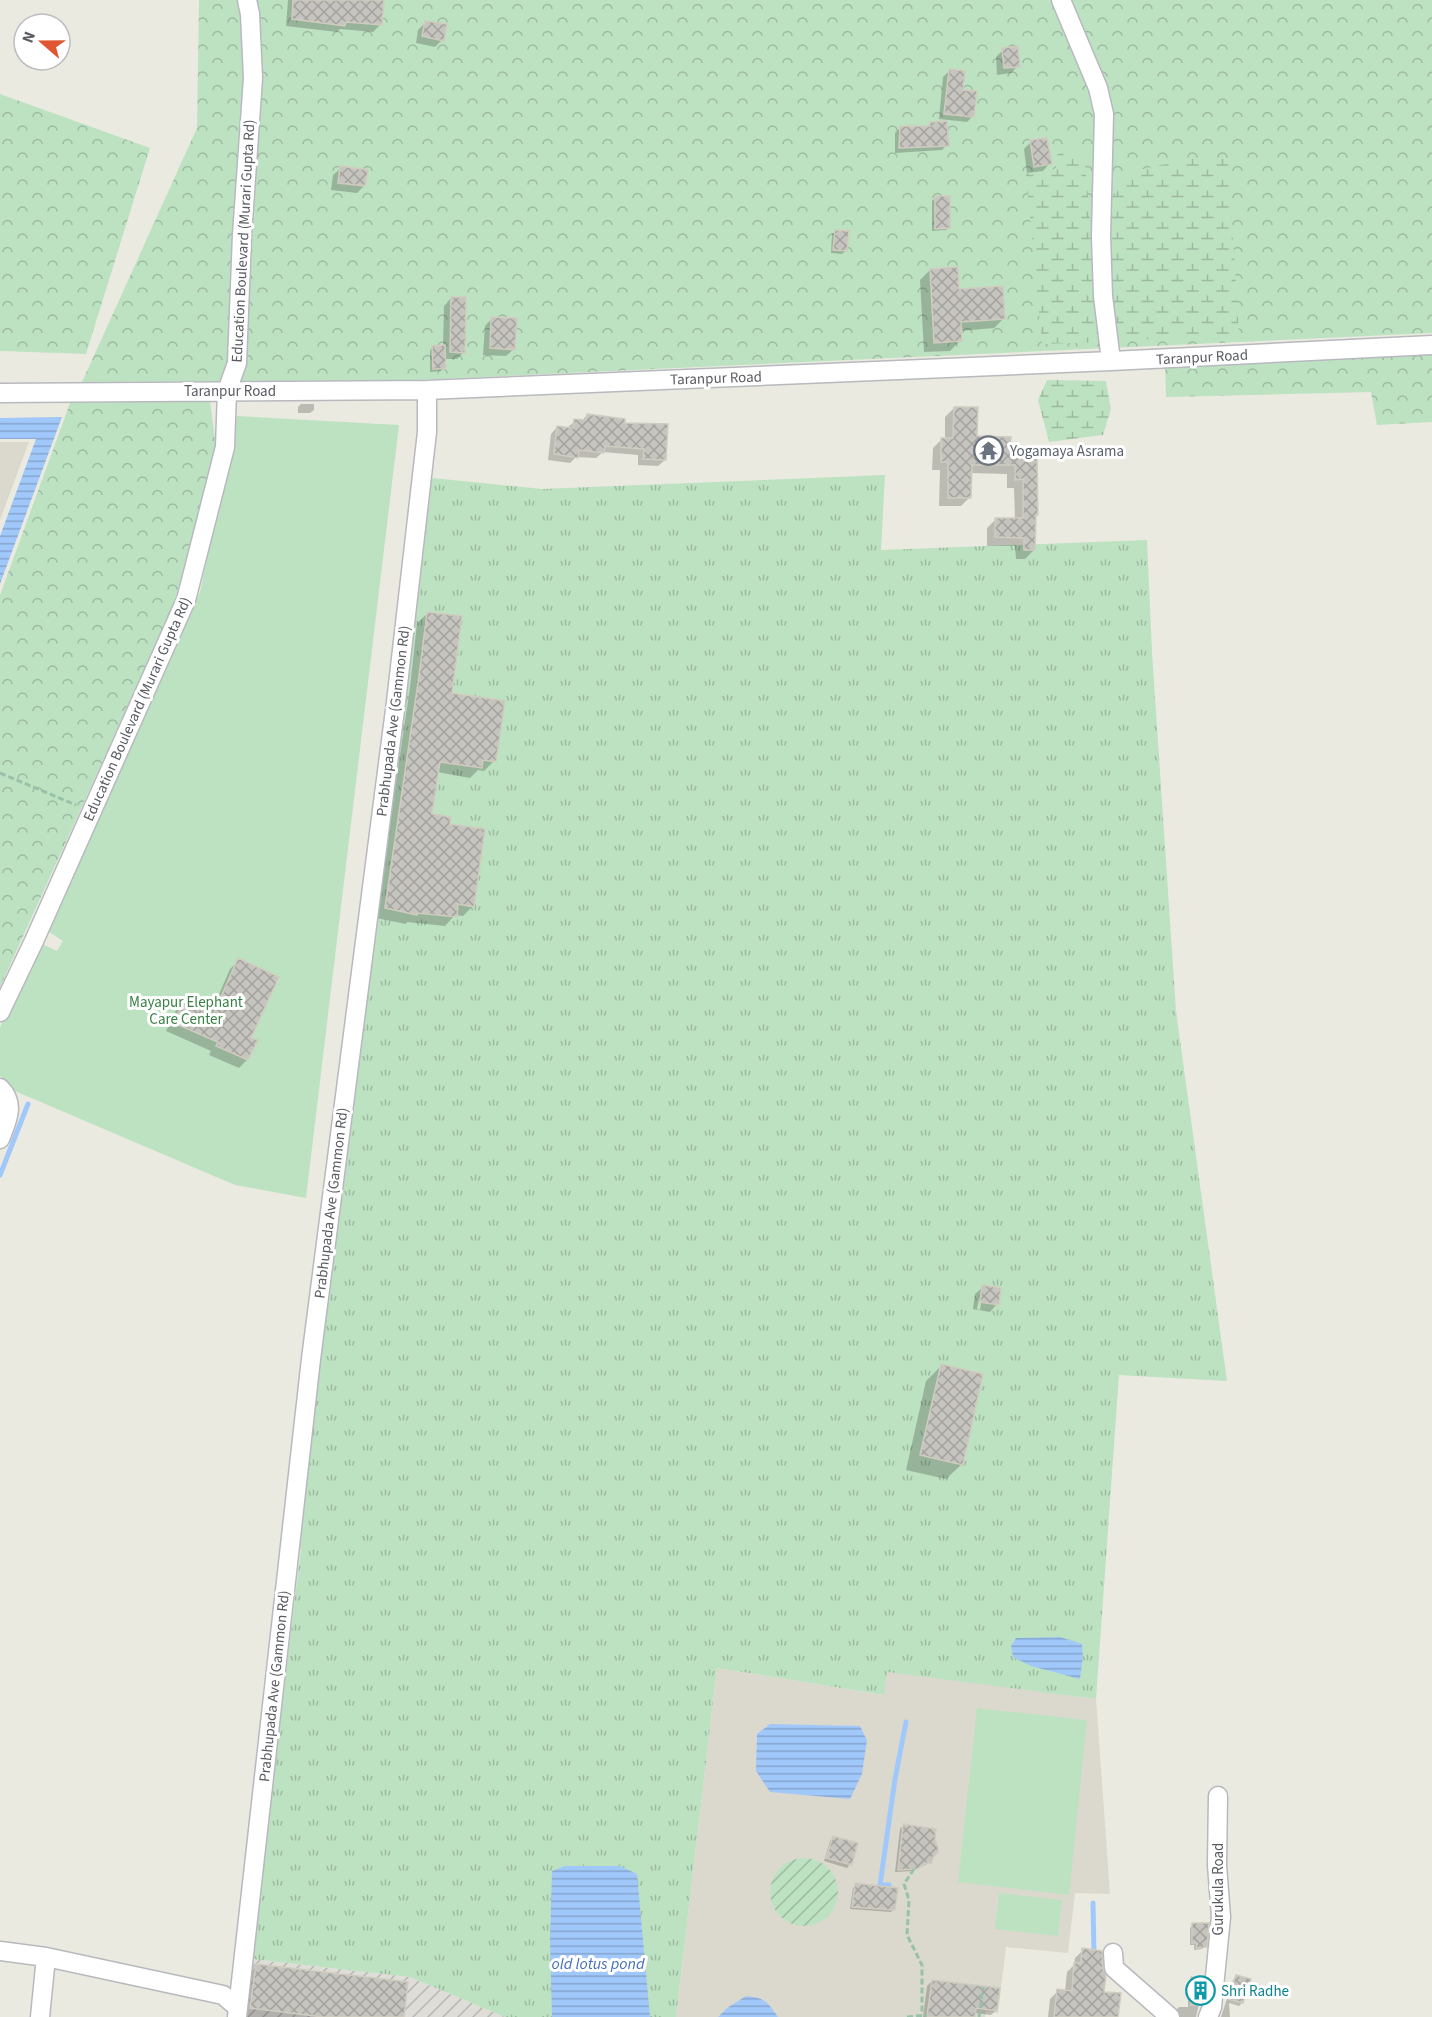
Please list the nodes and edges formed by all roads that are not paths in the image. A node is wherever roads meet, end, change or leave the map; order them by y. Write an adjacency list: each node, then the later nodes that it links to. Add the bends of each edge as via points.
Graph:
1 (247, 0): 6 (street, Education Boulevard (Murari Gupta Rd), via 253,78 237,363)
2 (1061, 0): 4 (street, via 1098,88 1104,114 1101,236)
3 (1432, 345): 4 (street, Taranpur Road)
4 (1111, 362): 5 (street, Taranpur Road)
5 (428, 390): 6 (street, Taranpur Road); 15 (street, Prabhupada Ave (Gammon Rd), via 427,432 396,702 311,1359)
6 (227, 391): 7 (street, Taranpur Road); 8 (street, Education Boulevard (Murari Gupta Rd), via 225,447 186,600)
7 (0, 393)
8 (0, 1011)
9 (0, 1088): 10 (street, via 9,1101 10,1113)
10 (0, 1140)
11 (1218, 1796): 18 (street, Gurukula Road, via 1221,1917)
12 (0, 1951): 14 (street)
13 (1113, 1953): 17 (street, via 1114,1968)
14 (46, 1957): 15 (street, via 223,1995); 16 (street)
15 (237, 2012)
16 (39, 2017)
17 (1170, 2017)
18 (1208, 2017)

